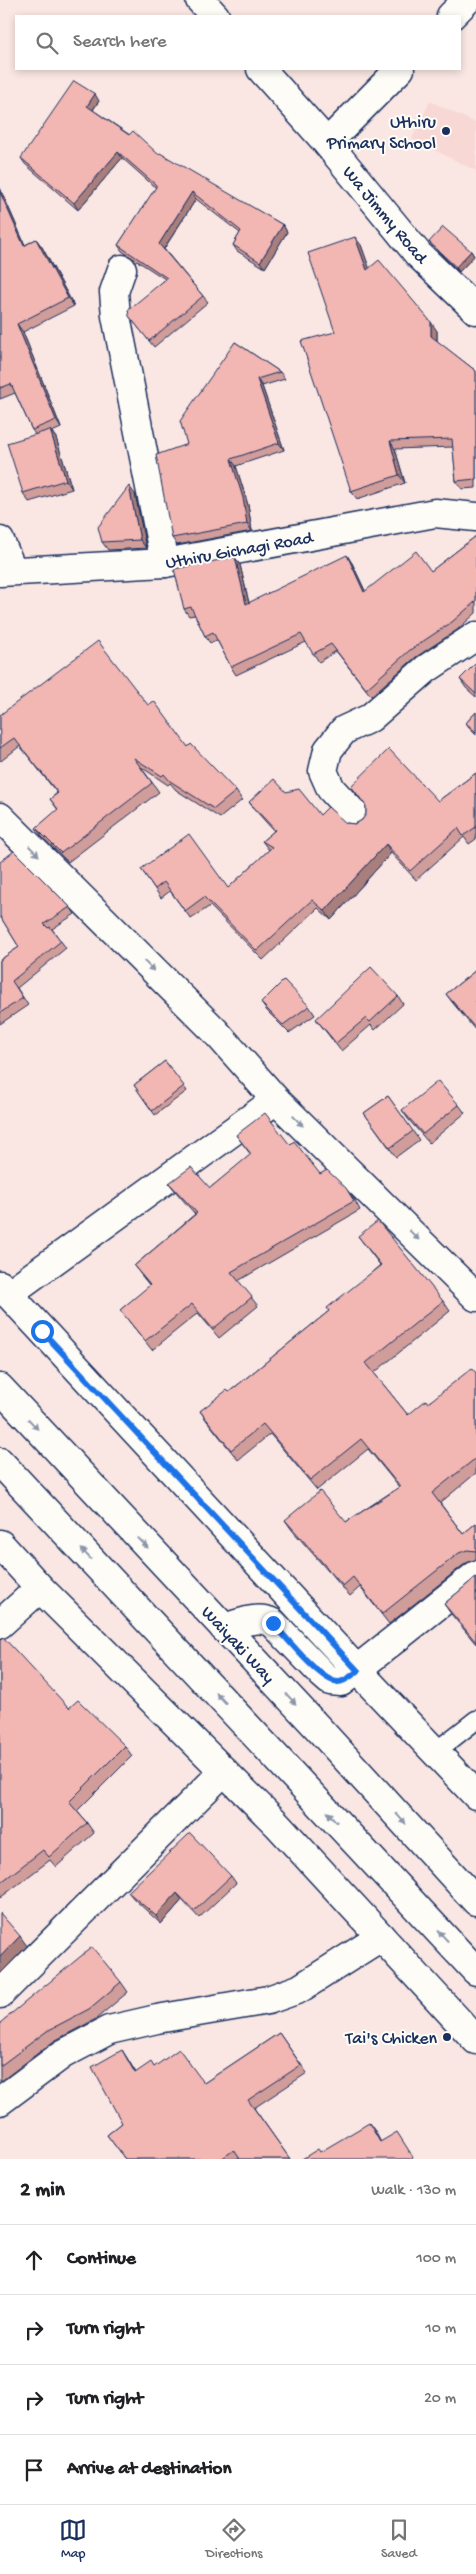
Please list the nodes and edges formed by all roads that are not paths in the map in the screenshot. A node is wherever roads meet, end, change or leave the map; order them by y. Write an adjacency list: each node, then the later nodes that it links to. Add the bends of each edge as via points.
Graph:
1 (200, 0): 3 (main road)
2 (467, 0): 4 (main road)
3 (213, 15)
4 (452, 15)
5 (262, 70): 7 (main road, Wa Jimmy Road)
6 (399, 70): 7 (main road)
7 (327, 144): 9 (main road, Wa Jimmy Road, via 418,254)
8 (122, 269): 12 (main road, via 114,292 116,316)
9 (476, 310)
10 (476, 517): 12 (main road, Uthiru Gichagi Road, via 435,513)
11 (0, 541): 13 (main road)
12 (165, 563): 13 (main road, Uthiru Gichagi Road)
13 (6, 571)
14 (476, 636): 16 (main road, via 426,668 370,718 344,730 328,750 323,772 331,789)
15 (0, 817): 17 (main road, one-way to 17, via 215,1031)
16 (357, 817)
17 (276, 1100): 18 (main road); 19 (main road, one-way to 19)
18 (4, 1290): 27 (main road)
19 (476, 1297)
20 (0, 1388): 26 (main road, Waiyaki Way, one-way to 26)
21 (0, 1462): 34 (main road, one-way to 21)
22 (0, 1544): 24 (main road)
23 (476, 1575): 27 (main road)
24 (40, 1588): 25 (main road); 30 (main road)
25 (0, 1624)
26 (224, 1628): 27 (main road, via 252,1620 267,1620 330,1681 341,1682); 32 (main road, Waiyaki Way, one-way to 32)
27 (358, 1671): 29 (main road)
28 (476, 1720): 29 (lane)
29 (435, 1752): 31 (main road)
30 (224, 1771): 33 (main road); 35 (main road)
31 (476, 1795)
32 (476, 1901)
33 (381, 1937): 36 (main road); 37 (main road, via 299,1989 268,2000 109,2030 63,2054)
34 (476, 1971)
35 (0, 1994)
36 (476, 2040)
37 (0, 2101)

